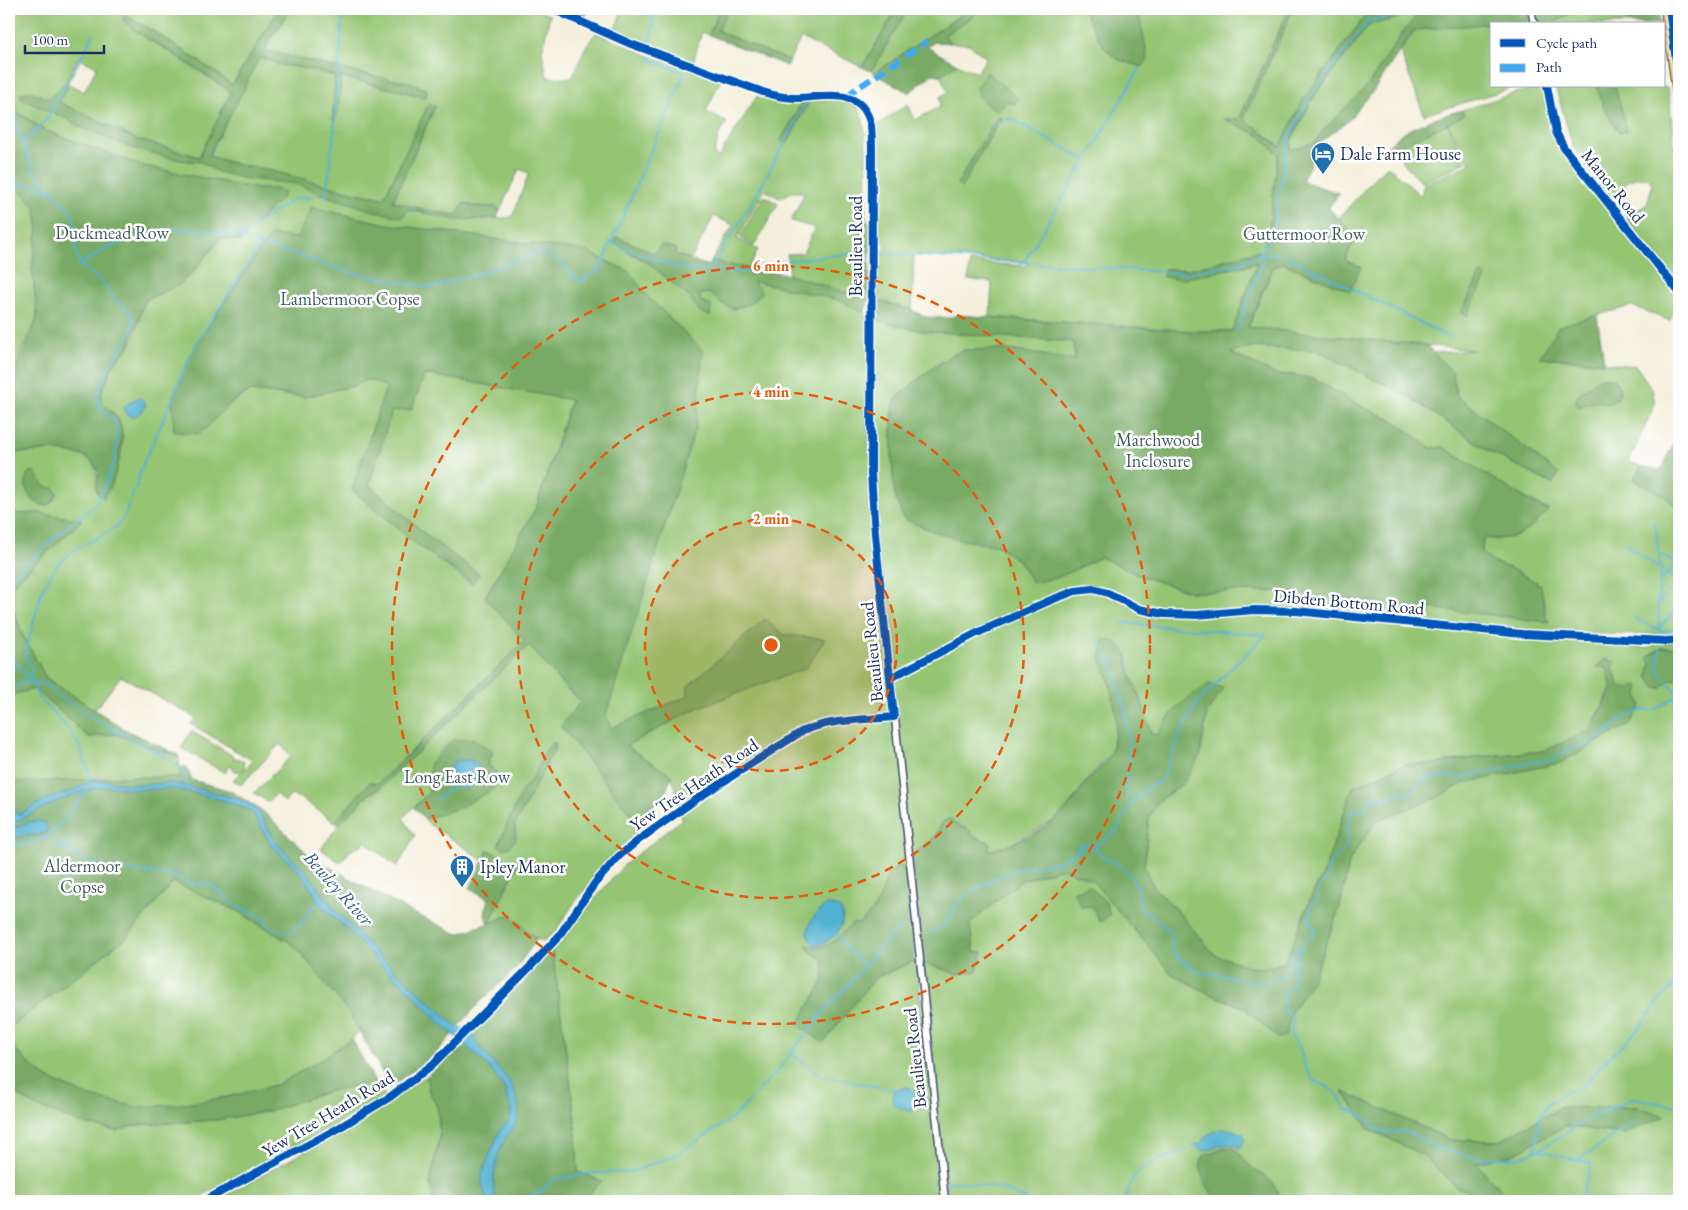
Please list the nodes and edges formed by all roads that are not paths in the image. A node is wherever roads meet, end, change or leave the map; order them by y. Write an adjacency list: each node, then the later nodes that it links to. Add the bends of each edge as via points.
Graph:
1 (552, 9): 9 (street, Beaulieu Road, via 631,44 763,92 784,98 839,96 855,101 868,116 872,153 870,465)
2 (1531, 9): 4 (street)
3 (1665, 9): 6 (main road)
4 (1534, 22)
5 (1547, 88): 7 (street, Manor Road, via 1556,132 1564,148)
6 (1679, 109)
7 (1679, 292)
8 (1679, 640): 9 (street, Dibden Bottom Road, via 1522,634 1296,611 1175,615 1151,612 1108,592 1087,589 1068,593 1000,622)
9 (890, 678): 10 (street, Beaulieu Road)
10 (894, 717): 11 (street, Yew Tree Heath Road, via 824,724 800,732 704,794 619,856 595,882 559,936 432,1065 390,1097 337,1130); 12 (street, Beaulieu Road)
11 (204, 1201)
12 (945, 1201)

